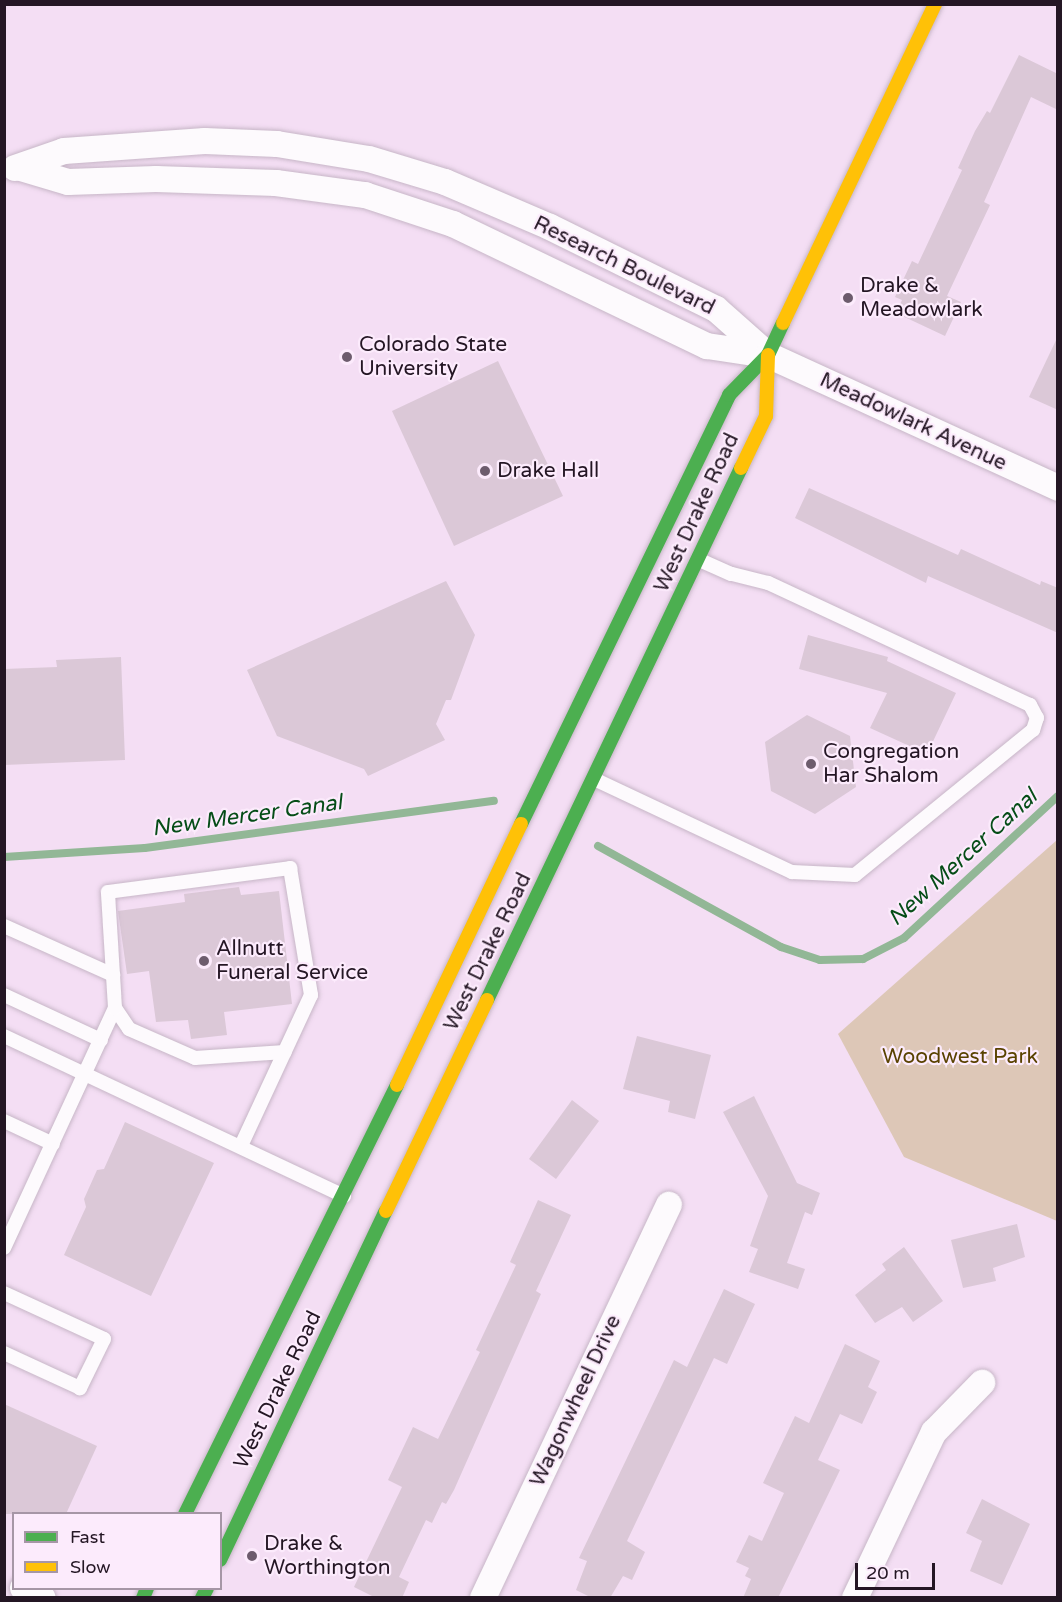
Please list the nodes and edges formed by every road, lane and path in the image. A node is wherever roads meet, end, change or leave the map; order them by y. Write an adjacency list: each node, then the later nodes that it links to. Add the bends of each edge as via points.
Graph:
1 (935, 4): 3 (main road, West Drake Road)
2 (13, 168): 3 (street, Research Boulevard, via 68,182 156,179 276,183 365,195 453,224 706,346); 3 (street, Research Boulevard, via 64,151 205,141 277,144 369,159 446,182 550,227 716,309)
3 (768, 355): 4 (street, Meadowlark Avenue); 5 (main road, West Drake Road, via 766,416); 6 (main road, West Drake Road, via 729,395)
4 (1058, 488)
5 (699, 560): 9 (main road, West Drake Road); 9 (lane, via 731,574 768,583 1030,705 1037,718 1033,730 855,875 792,872)
6 (590, 681): 7 (main road); 21 (main road, West Drake Road)
7 (576, 748)
8 (583, 770): 9 (main road)
9 (594, 779): 28 (main road, West Drake Road)
10 (4, 926): 11 (lane)
11 (113, 975): 13 (lane); 16 (lane, via 108,892 291,868 311,995)
12 (4, 995): 15 (lane)
13 (115, 1008): 15 (lane); 16 (lane, via 129,1029 195,1058)
14 (4, 1036): 17 (lane)
15 (101, 1040): 17 (lane)
16 (285, 1052): 20 (lane)
17 (86, 1074): 19 (lane); 20 (lane)
18 (4, 1121): 19 (lane)
19 (53, 1144): 23 (lane)
20 (241, 1146): 21 (lane)
21 (344, 1196): 27 (main road, West Drake Road)
22 (669, 1205): 31 (street, Wagonwheel Drive)
23 (4, 1248)
24 (4, 1293): 25 (lane, via 104,1338 80,1388)
25 (4, 1353)
26 (982, 1383): 32 (street, via 934,1432)
27 (186, 1512)
28 (222, 1556)
29 (27, 1590): 30 (street)
30 (43, 1598)
31 (483, 1598)
32 (855, 1598)

